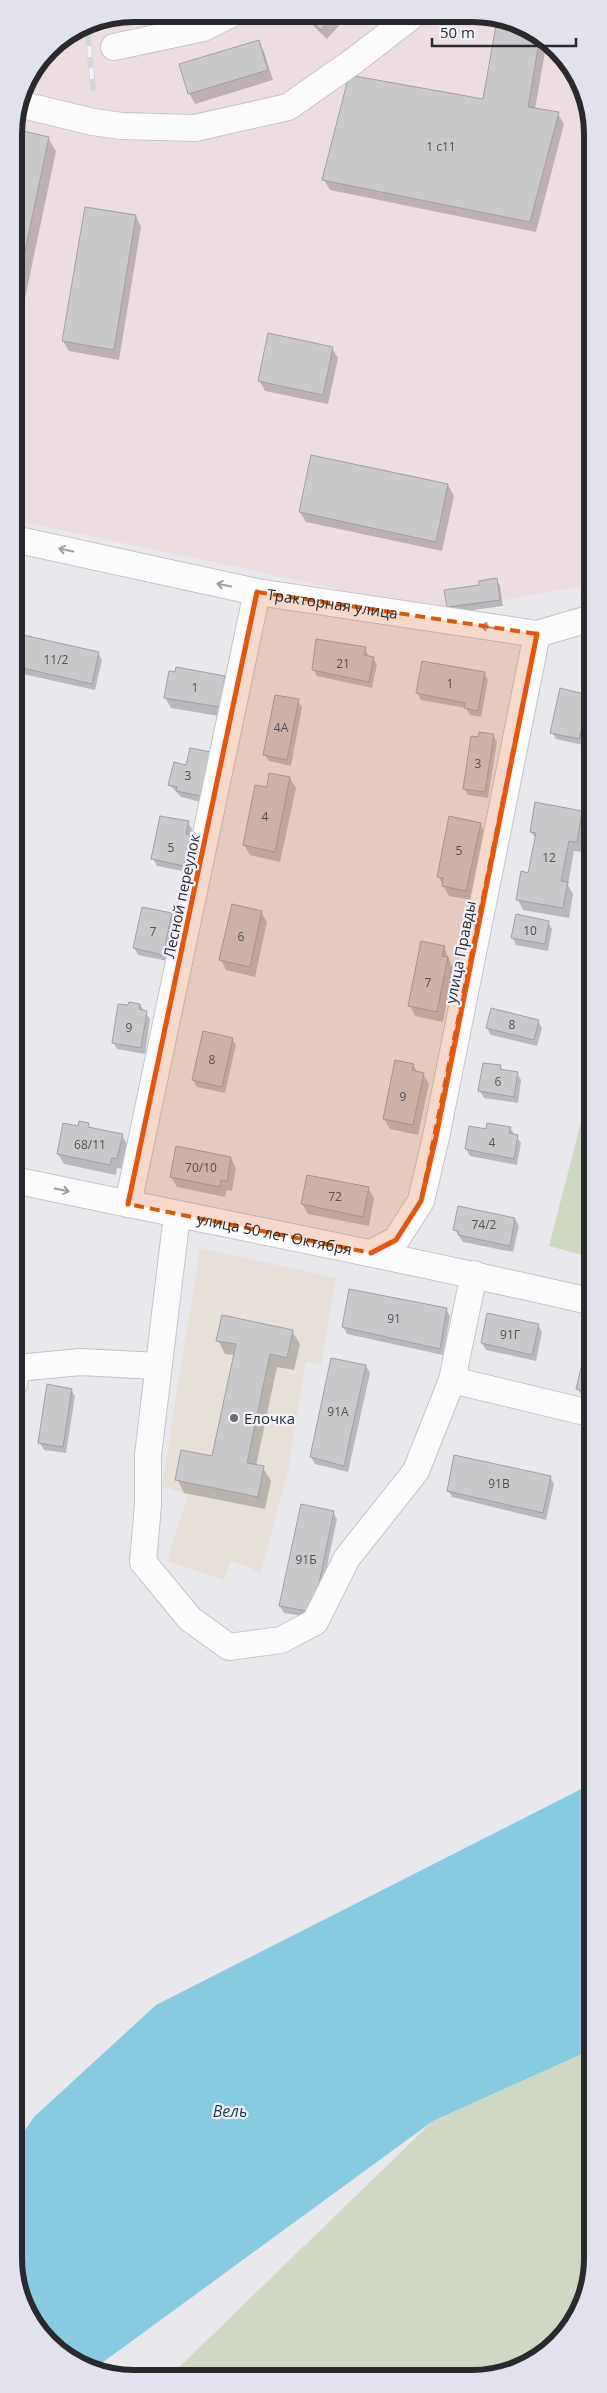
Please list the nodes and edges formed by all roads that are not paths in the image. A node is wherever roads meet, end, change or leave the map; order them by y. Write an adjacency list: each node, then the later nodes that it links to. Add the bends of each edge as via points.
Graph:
1 (404, 22): 4 (street, via 288,107 195,128 122,126)
2 (214, 23): 3 (street, via 204,28)
3 (114, 47)
4 (26, 106)
5 (23, 541): 6 (street, Тракторная улица, one-way to 5)
6 (257, 592): 8 (street, Тракторная улица, one-way to 6); 10 (street, Лесной переулок)
7 (584, 620): 8 (street, Тракторная улица)
8 (537, 634): 12 (street, улица Правды, via 421,1201 396,1240)
9 (23, 1182): 10 (street, улица 50 лет Октября, one-way to 10)
10 (128, 1204): 11 (street, улица 50 лет Октября)
11 (177, 1215): 12 (street, улица 50 лет Октября); 15 (street)
12 (371, 1254): 13 (street, улица 50 лет Октября)
13 (474, 1274): 14 (street, улица 50 лет Октября); 17 (street)
14 (584, 1300)
15 (158, 1366): 16 (street, via 80,1362); 17 (street, via 148,1455 143,1562 190,1619 229,1647 281,1640 315,1622 347,1558 416,1471)
16 (22, 1367)
17 (452, 1380): 18 (street)
18 (584, 1412)

